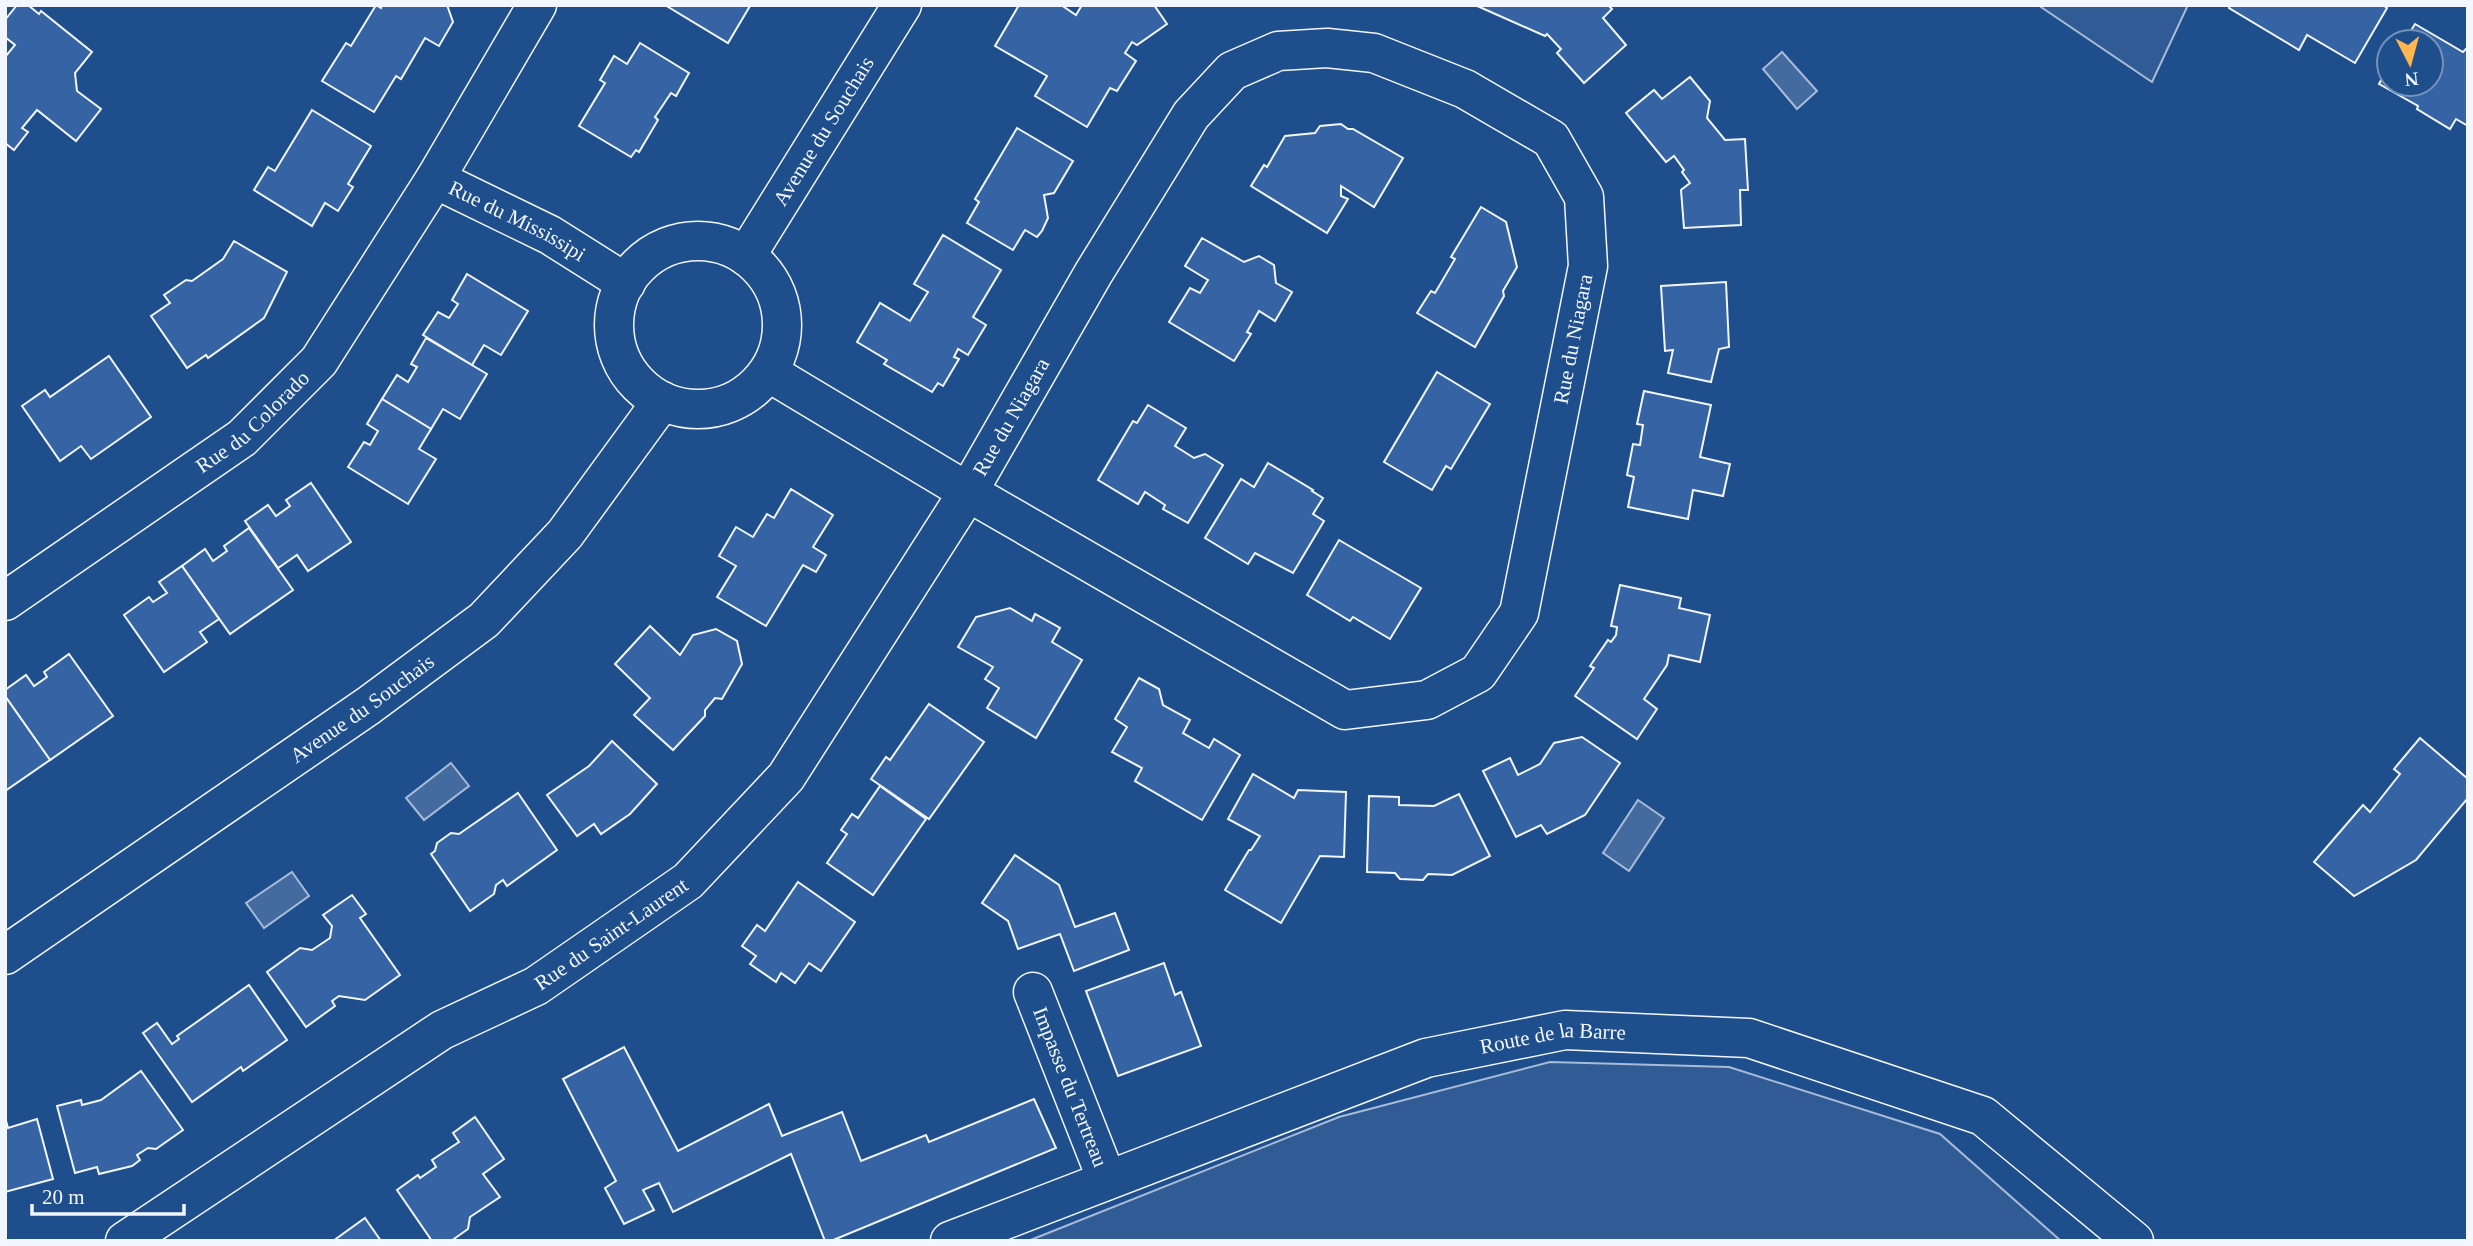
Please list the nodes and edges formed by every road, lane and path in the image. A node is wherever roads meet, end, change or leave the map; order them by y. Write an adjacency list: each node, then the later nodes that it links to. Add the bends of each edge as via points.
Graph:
1 (537, 5): 3 (street, Rue du Mississipi)
2 (902, 5): 4 (street, Avenue du Souchais)
3 (435, 179): 5 (street, Rue du Mississipi, via 550,234); 9 (street, Rue du Colorado, via 319,361 242,438)
4 (746, 256): 5 (street, via 703,241 680,243 640,264); 6 (street, via 763,271 781,310 778,352)
5 (626, 283): 7 (street, via 617,304 617,350 627,371)
6 (768, 372): 7 (street, via 752,390 732,402 685,408); 8 (street, Rue du Niagara)
7 (662, 401): 10 (street, Avenue du Souchais, via 565,534 484,620 368,706)
8 (968, 492): 8 (street, Rue du Niagara, via 1345,709 1427,700 1478,673 1519,613 1588,265 1584,197 1551,139 1465,89 1374,53 1327,48 1278,51 1232,71 1191,115); 13 (street, Rue du Saint-Laurent, via 786,777 688,880 536,986 442,1030)
9 (5, 601)
10 (5, 955)
11 (1033, 992): 12 (street, Impasse du Tertreau)
12 (1107, 1180): 14 (street, Route de la Barre); 15 (street, Route de la Barre, via 1426,1058 1565,1030 1749,1038 1983,1116)
13 (125, 1241)
14 (950, 1241)
15 (2134, 1241)

